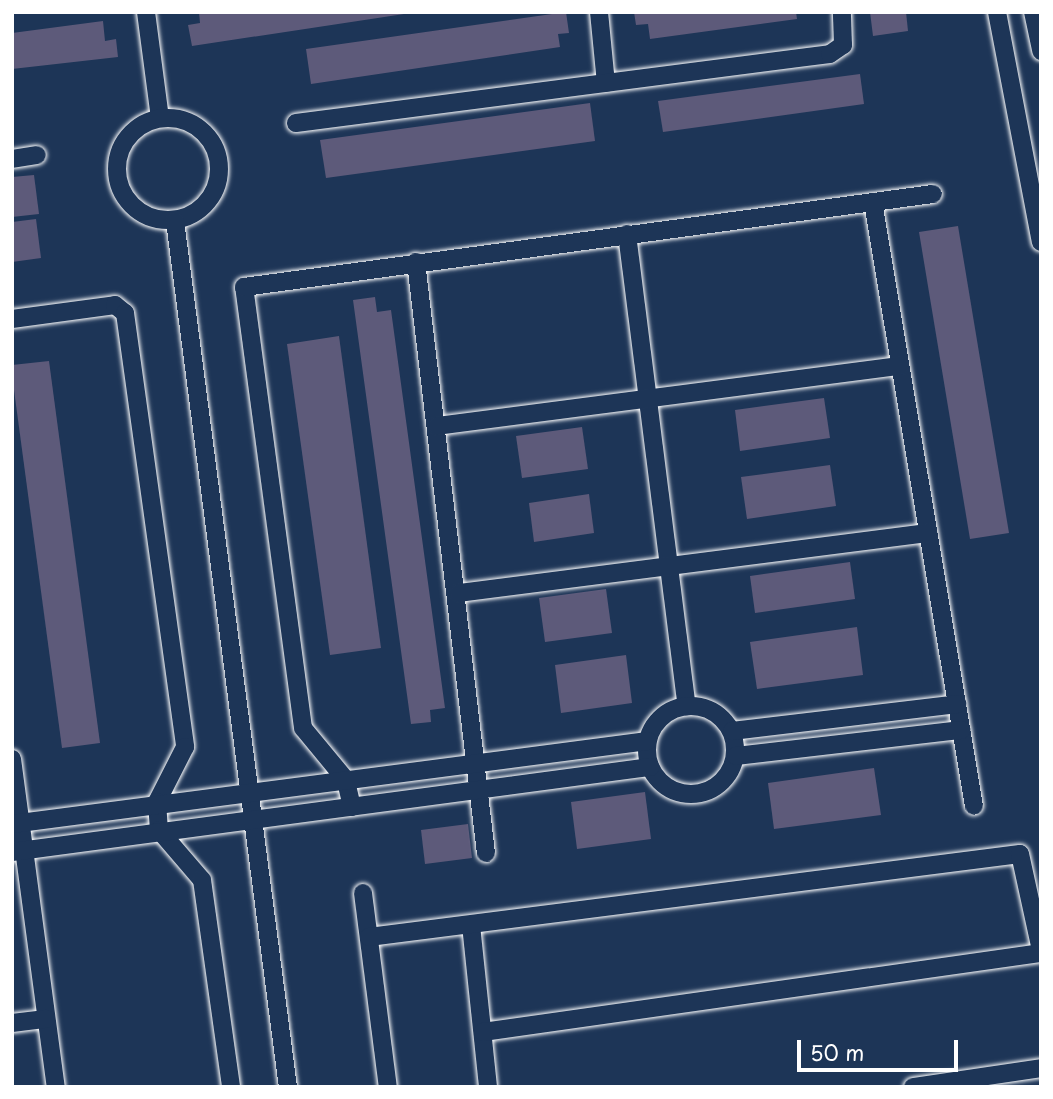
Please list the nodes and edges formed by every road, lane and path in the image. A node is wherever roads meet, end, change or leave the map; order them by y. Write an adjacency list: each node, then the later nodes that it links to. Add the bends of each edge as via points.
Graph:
1 (146, 12): 8 (street)
2 (599, 12): 7 (street)
3 (842, 12): 7 (street, via 843,45 830,54)
4 (997, 12): 16 (street)
5 (1033, 12): 6 (street)
6 (1041, 51)
7 (606, 83): 9 (street)
8 (160, 118): 14 (street, via 135,129 127,139 119,150 116,177 127,202 148,217); 14 (street, via 187,121 208,137 219,162 216,188 200,210)
9 (296, 123)
10 (37, 155): 11 (street)
11 (12, 159)
12 (933, 194): 13 (street)
13 (873, 202): 15 (street); 19 (street)
14 (175, 221): 36 (street)
15 (628, 234): 17 (street); 20 (street)
16 (1041, 242)
17 (416, 262): 21 (street); 34 (street, via 251,283 242,294 303,728)
18 (12, 319): 37 (street, via 115,305 125,313 184,747)
19 (900, 366): 20 (street); 22 (street)
20 (648, 399): 21 (street); 23 (street)
21 (437, 426): 24 (street)
22 (928, 533): 23 (street); 25 (street)
23 (670, 566): 24 (street); 26 (street)
24 (458, 593): 32 (street)
25 (957, 704): 27 (street); 28 (street)
26 (687, 706): 28 (street, via 705,708); 29 (street, via 655,724)
27 (962, 730): 30 (street); 38 (street)
28 (732, 731): 30 (street)
29 (648, 741): 32 (street); 33 (street)
30 (736, 756): 33 (street, via 727,778 708,792 685,794 664,786)
31 (12, 759): 41 (street)
32 (476, 762): 34 (street); 35 (street)
33 (650, 767): 35 (street)
34 (346, 780): 36 (street); 39 (street)
35 (479, 789): 39 (street); 44 (street)
36 (249, 793): 37 (street); 40 (street)
37 (157, 802): 41 (street); 42 (street)
38 (974, 806)
39 (352, 807): 40 (street)
40 (252, 820): 42 (street); 56 (street)
41 (16, 823): 43 (street)
42 (159, 830): 43 (street); 55 (street, via 202,880)
43 (18, 852): 49 (street)
44 (486, 853)
45 (363, 892): 47 (street)
46 (471, 925): 47 (street); 48 (street, via 1020,854); 51 (street)
47 (369, 937): 57 (street)
48 (1041, 952): 51 (street)
49 (46, 1019): 50 (street); 54 (street)
50 (12, 1023)
51 (483, 1032): 58 (street)
52 (1041, 1068): 53 (street)
53 (960, 1083): 59 (street)
54 (56, 1087)
55 (231, 1087)
56 (288, 1087)
57 (388, 1087)
58 (488, 1087)
59 (913, 1087)

